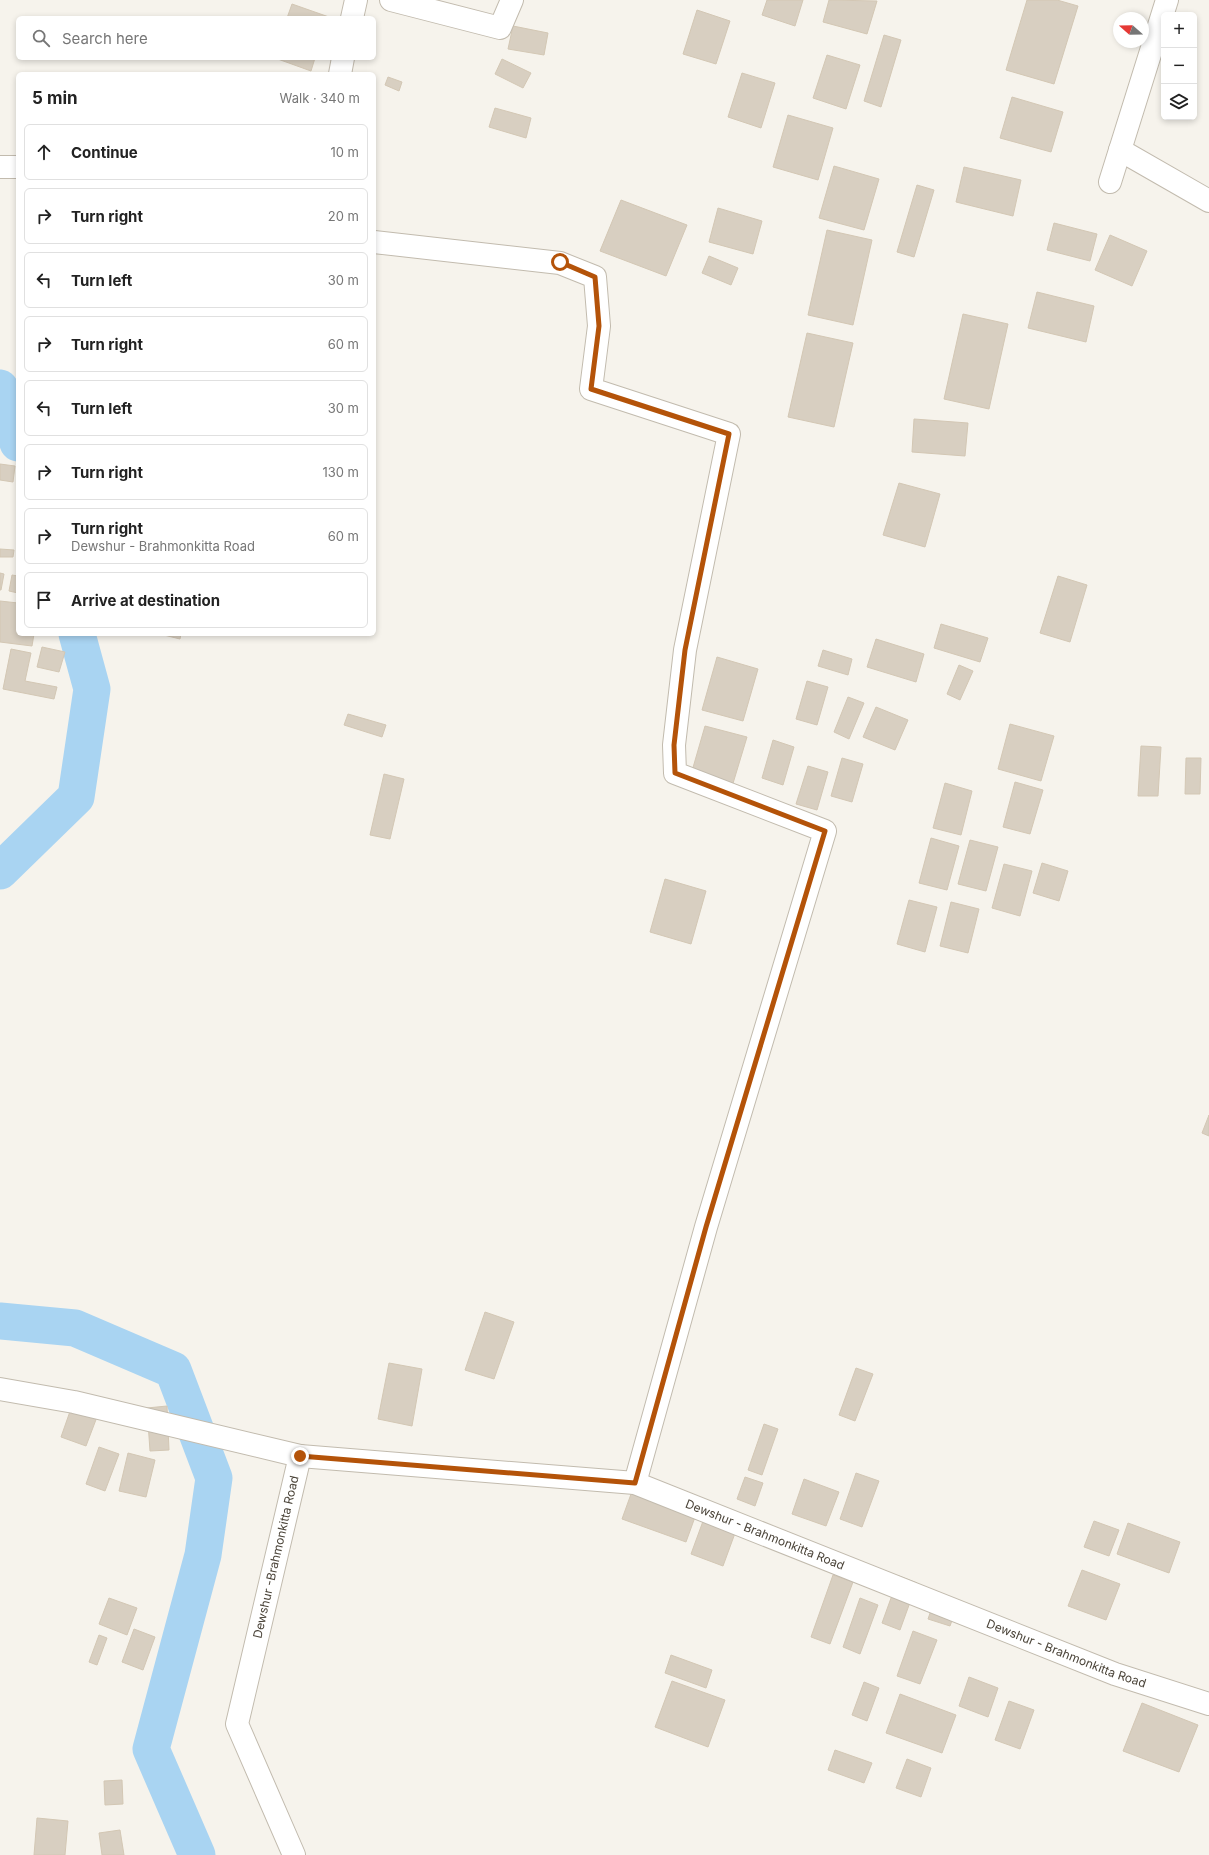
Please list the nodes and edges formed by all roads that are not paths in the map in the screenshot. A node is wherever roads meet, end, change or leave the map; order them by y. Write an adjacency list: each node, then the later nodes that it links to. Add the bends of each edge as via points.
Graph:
1 (356, 0): 5 (street)
2 (391, 0): 3 (street, via 500,28)
3 (512, 0)
4 (1167, 0): 8 (street)
5 (352, 16)
6 (343, 60): 7 (street)
7 (340, 72)
8 (1120, 150): 11 (street); 12 (street)
9 (16, 166): 10 (street)
10 (0, 167)
11 (1110, 182)
12 (1209, 200)
13 (376, 242): 16 (street, via 560,262 595,277 599,326 591,389 729,434 685,650 674,745 675,773 825,831 706,1227)
14 (0, 1389): 15 (street, via 74,1402)
15 (300, 1456): 16 (street, Dewshur - Brahmonkitta Road); 18 (street, Dewshur -Brahmonkitta Road, via 237,1724)
16 (635, 1483): 17 (street, Dewshur - Brahmonkitta Road, via 1116,1674)
17 (1209, 1704)
18 (294, 1855)

